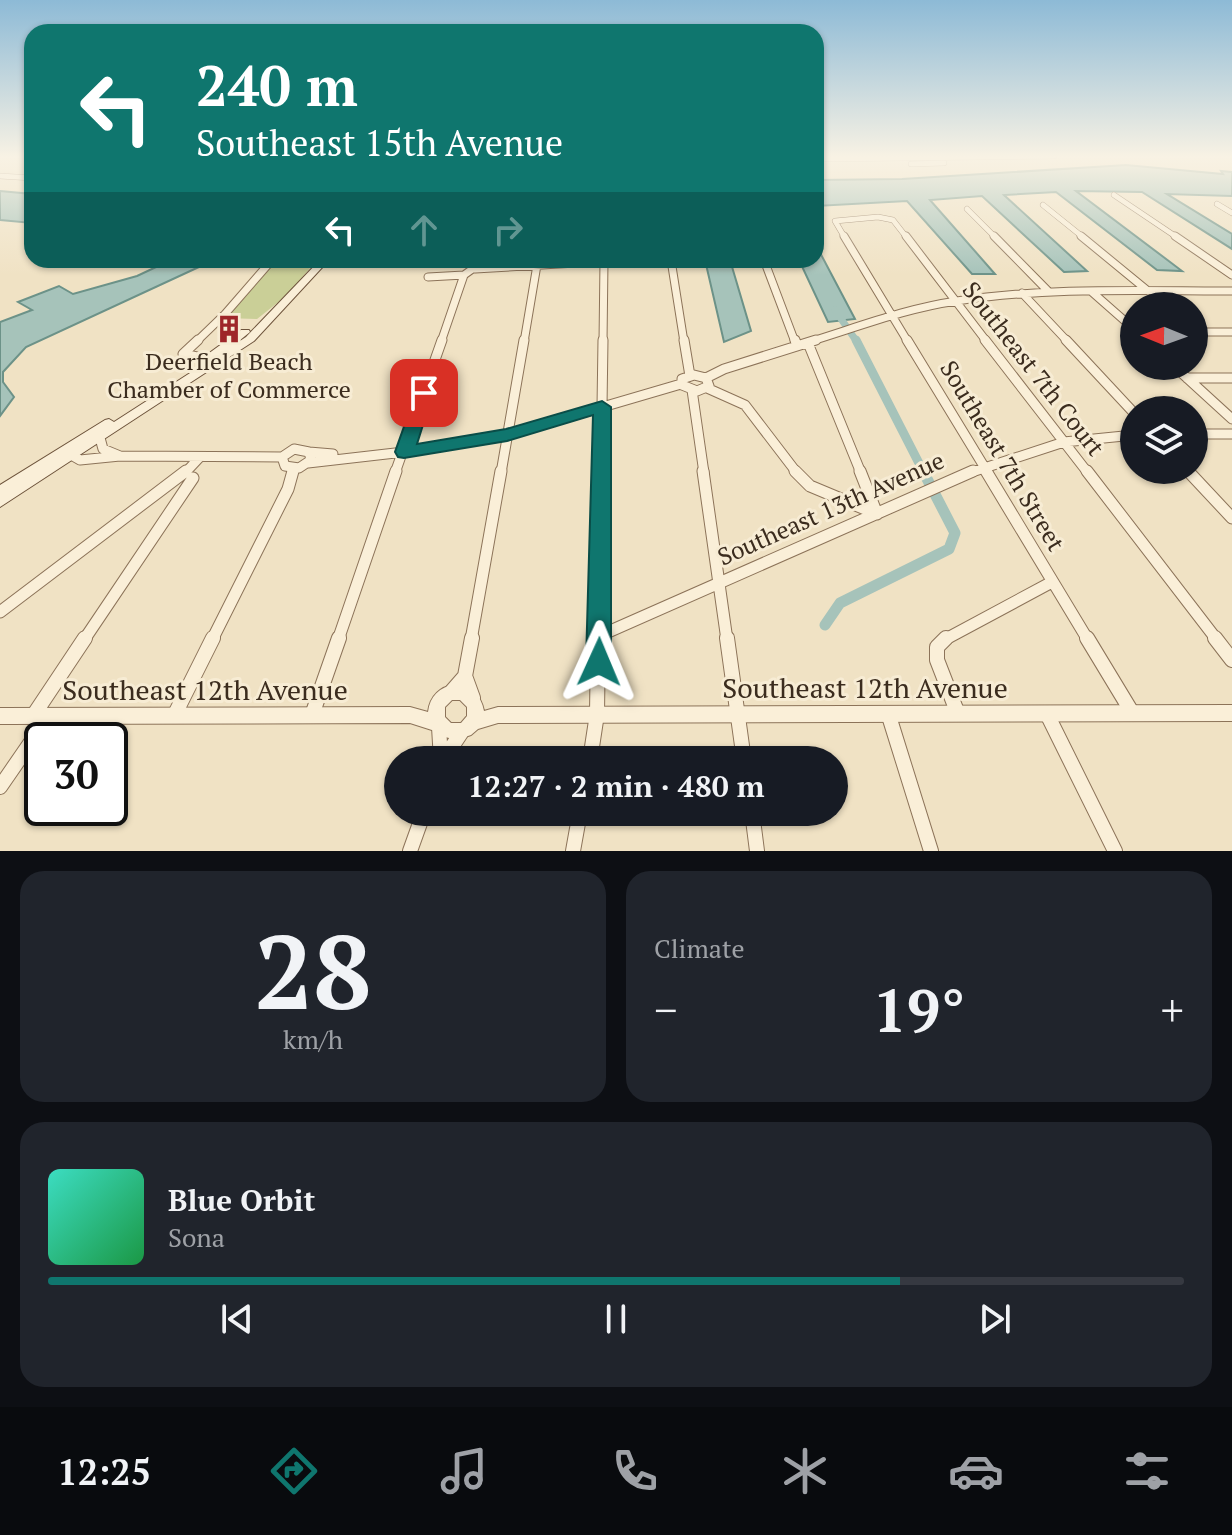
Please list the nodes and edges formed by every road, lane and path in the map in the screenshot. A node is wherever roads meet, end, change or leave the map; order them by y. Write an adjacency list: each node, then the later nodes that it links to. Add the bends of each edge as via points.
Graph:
1 (1115, 196): 16 (street)
2 (1217, 204): 5 (street)
3 (1043, 205): 20 (street)
4 (967, 209): 18 (street)
5 (1232, 213)
6 (889, 218): 23 (street, Southeast 7th Court); 24 (street, Southeast 7th Street, via 835,221)
7 (265, 268): 29 (street, via 183,354)
8 (317, 268): 29 (main road, via 276,312)
9 (474, 268): 15 (street)
10 (507, 268): 15 (street)
11 (536, 268): 42 (street)
12 (604, 268): 37 (street)
13 (672, 268): 30 (street)
14 (768, 268): 28 (street)
15 (468, 272): 17 (street); 46 (street)
16 (1232, 275)
17 (428, 277)
18 (1048, 291): 19 (street); 22 (street)
19 (1091, 291): 20 (street); 25 (street)
20 (1148, 291): 21 (street)
21 (1232, 291)
22 (1022, 293): 23 (street); 36 (street)
23 (955, 301): 24 (street); 45 (street, Southeast 7th Court)
24 (891, 316): 28 (street); 53 (street, Southeast 7th Street)
25 (1120, 317)
26 (1208, 332): 27 (street)
27 (1232, 332)
28 (802, 344): 34 (street, via 724,369); 62 (street)
29 (213, 360): 38 (main road); 44 (main road)
30 (690, 376): 34 (street); 35 (street, via 682,379)
31 (1208, 378): 32 (street)
32 (1232, 378)
33 (1189, 380): 39 (street)
34 (706, 383): 35 (street); 62 (street, via 745,405 810,486)
35 (686, 387): 37 (street); 65 (street)
36 (1120, 398)
37 (602, 407): 42 (street); 67 (street)
38 (125, 412): 47 (main road); 52 (main road)
39 (1232, 419)
40 (1208, 434): 41 (street)
41 (1232, 434)
42 (507, 435): 46 (street); 69 (street)
43 (1120, 436): 45 (street, Southeast 13th Avenue)
44 (100, 438): 47 (main road); 48 (street, via 103,449)
45 (1064, 442): 53 (street, Southeast 13th Avenue); 68 (street, Southeast 7th Court)
46 (404, 452): 51 (street); 79 (street)
47 (73, 456): 48 (street); 58 (main road)
48 (120, 456): 49 (street)
49 (200, 457): 50 (street); 59 (street)
50 (282, 457): 51 (street, via 294,449); 54 (street, via 285,466)
51 (309, 458): 54 (street)
52 (52, 459): 57 (main road); 58 (main road)
53 (983, 467): 62 (street, Southeast 13th Avenue); 64 (street, Southeast 7th Street)
54 (294, 468): 84 (street)
55 (193, 478): 61 (street)
56 (1200, 484): 63 (street)
57 (0, 491)
58 (17, 491): 60 (main road)
59 (158, 493): 61 (street, via 171,499); 66 (street)
60 (0, 502)
61 (172, 506): 83 (street)
62 (877, 514): 65 (street, Southeast 13th Avenue)
63 (1232, 518)
64 (1052, 582): 76 (street, via 937,647); 78 (street, Southeast 7th Street)
65 (720, 583): 67 (street, Southeast 13th Avenue); 75 (street)
66 (0, 612)
67 (599, 636): 74 (street)
68 (1232, 660)
69 (465, 676): 70 (street); 71 (street)
70 (444, 699): 71 (street, via 462,693); 80 (street, Southeast 12th Avenue); 85 (street, via 435,713)
71 (474, 702): 81 (street, Southeast 12th Avenue); 86 (street)
72 (888, 713): 75 (street, Southeast 12th Avenue); 76 (street, Southeast 12th Avenue); 98 (street)
73 (1232, 713): 78 (street, Southeast 12th Avenue)
74 (597, 714): 75 (street, Southeast 12th Avenue); 81 (street, Southeast 12th Avenue); 89 (street)
75 (738, 714): 90 (street)
76 (958, 714): 77 (street, Southeast 12th Avenue)
77 (1047, 714): 78 (street, Southeast 12th Avenue); 99 (street)
78 (1133, 714)
79 (312, 715): 80 (street, Southeast 12th Avenue); 84 (street, Southeast 12th Avenue)
80 (410, 715): 85 (street, Southeast 12th Avenue)
81 (498, 715): 86 (street, Southeast 12th Avenue)
82 (0, 716): 83 (street, Southeast 12th Avenue)
83 (41, 716): 84 (street, Southeast 12th Avenue); 91 (street)
84 (174, 716)
85 (438, 725): 86 (street, via 453,732); 87 (street)
86 (468, 726): 88 (street)
87 (440, 746)
88 (453, 746)
89 (592, 746)
90 (742, 746)
91 (0, 787)
92 (419, 826): 95 (street)
93 (577, 826): 96 (street)
94 (754, 826): 97 (street)
95 (410, 851)
96 (573, 851)
97 (757, 851)
98 (931, 851)
99 (1115, 851)

